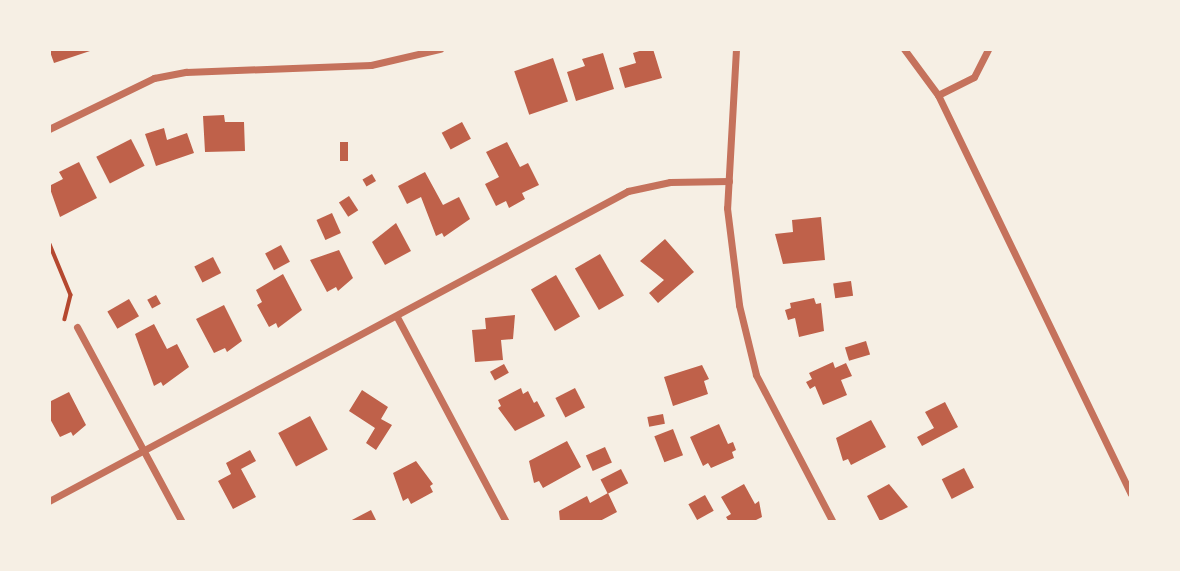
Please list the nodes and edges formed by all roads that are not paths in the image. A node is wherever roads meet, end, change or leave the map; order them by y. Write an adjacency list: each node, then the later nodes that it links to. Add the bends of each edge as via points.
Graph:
1 (440, 49): 6 (street, via 371,65 186,72 154,78)
2 (736, 49): 7 (street)
3 (904, 49): 5 (street)
4 (988, 49): 5 (street, via 974,77)
5 (938, 95): 11 (street)
6 (49, 129)
7 (729, 181): 8 (street, via 670,181 628,191); 15 (street, via 727,208 738,305 756,375)
8 (397, 317): 10 (street); 14 (street)
9 (78, 327): 10 (street)
10 (144, 451): 12 (street); 13 (street)
11 (1131, 494)
12 (49, 501)
13 (182, 522)
14 (506, 522)
15 (833, 522)

